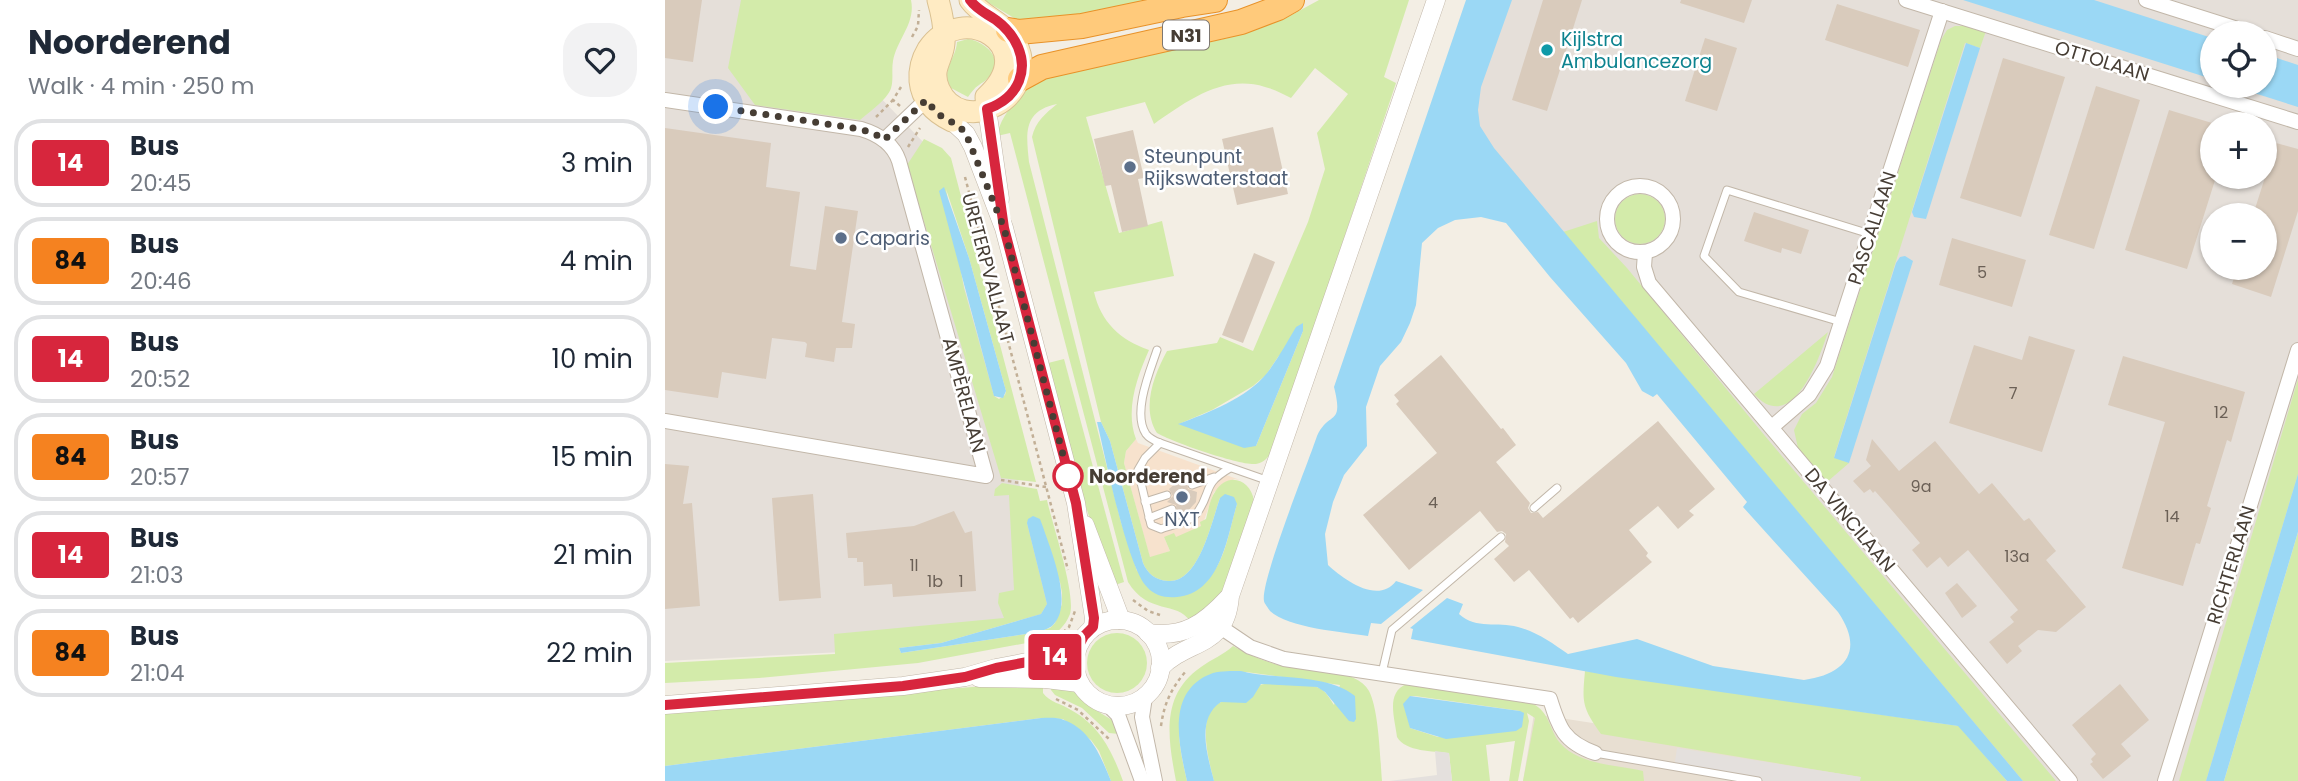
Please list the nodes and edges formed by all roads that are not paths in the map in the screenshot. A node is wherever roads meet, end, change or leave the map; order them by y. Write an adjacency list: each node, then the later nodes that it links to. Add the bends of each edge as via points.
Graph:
1 (957, 0): 9 (main road, via 963,20)
2 (1215, 0): 12 (highway, N31)
3 (1292, 0): 15 (highway, N31, via 1241,22 1042,66)
4 (1436, 0): 33 (street)
5 (1906, 0): 8 (street, OTTOLAAN)
6 (2146, 0): 10 (street)
7 (928, 1): 11 (main road)
8 (1942, 11): 20 (street, OTTOLAAN); 23 (street, PASCALLAAN)
9 (974, 13): 11 (main road, via 960,27); 12 (main road, via 996,20)
10 (2212, 21)
11 (938, 38): 16 (main road, via 920,70 921,83)
12 (1007, 38): 15 (main road, via 1022,59); 18 (main road, via 1007,64 1000,85 986,97)
13 (2277, 42): 14 (street)
14 (2298, 49)
15 (1020, 79): 18 (main road, via 1010,96)
16 (936, 99): 18 (main road, via 965,110); 19 (main road, via 938,114); 21 (street)
17 (665, 100): 21 (street, AMPÈRELAAN, via 863,130)
18 (987, 109): 22 (street, URETERPVALLAAT)
19 (952, 121): 22 (street, URETERPVALLAAT, via 973,147)
20 (2298, 122)
21 (884, 140): 28 (street, AMPÈRELAAN, via 899,161 986,476)
22 (1004, 228): 38 (street, URETERPVALLAAT)
23 (1870, 234): 25 (street, PASCALLAAN); 25 (lane, via 1727,190 1704,256 1738,292)
24 (1645, 253): 24 (street, via 1656,249 1672,232 1673,209 1659,191 1636,186 1625,189 1609,206 1608,229 1622,247); 29 (street, DA VINCILAAN, via 1649,283)
25 (1842, 322): 29 (street, PASCALLAAN, via 1827,366 1809,395)
26 (1157, 350): 30 (lane, via 1141,418 1147,435)
27 (2298, 350): 61 (street, RICHTERLAAN)
28 (665, 421)
29 (1772, 427): 60 (street, DA VINCILAAN)
30 (1160, 443): 31 (lane); 37 (lane, via 1138,470)
31 (1230, 468): 32 (lane); 33 (lane)
32 (1214, 477): 34 (lane); 41 (lane, via 1192,518 1161,529 1151,524)
33 (1270, 481): 44 (street, via 1229,610)
34 (1192, 485)
35 (1557, 488): 39 (lane)
36 (1167, 495): 37 (lane)
37 (1145, 502): 41 (lane)
38 (1076, 503): 43 (street, URETERPVALLAAT); 45 (street, URETERPVALLAAT)
39 (1534, 508)
40 (1172, 509): 41 (lane)
41 (1149, 517)
42 (1501, 537): 49 (lane, via 1392,630)
43 (1121, 620): 45 (street); 46 (street)
44 (1215, 623): 46 (street, via 1172,634); 48 (street, via 1213,637); 49 (street, via 1241,642 1274,656)
45 (1093, 627): 47 (street)
46 (1148, 633): 48 (street, via 1160,651)
47 (1075, 653): 50 (street); 51 (street)
48 (1160, 668): 52 (street)
49 (1382, 673): 55 (street, via 1550,699 1569,739)
50 (965, 677): 51 (street); 53 (street)
51 (1079, 682): 54 (street, via 1088,695)
52 (1145, 697): 54 (street, via 1128,706); 58 (street, via 1142,717)
53 (665, 705)
54 (1109, 706): 57 (street, via 1118,715)
55 (1595, 754): 56 (lane)
56 (1707, 777): 59 (lane)
57 (1142, 781)
58 (1155, 781)
59 (1758, 781)
60 (2070, 781)
61 (2165, 781)

